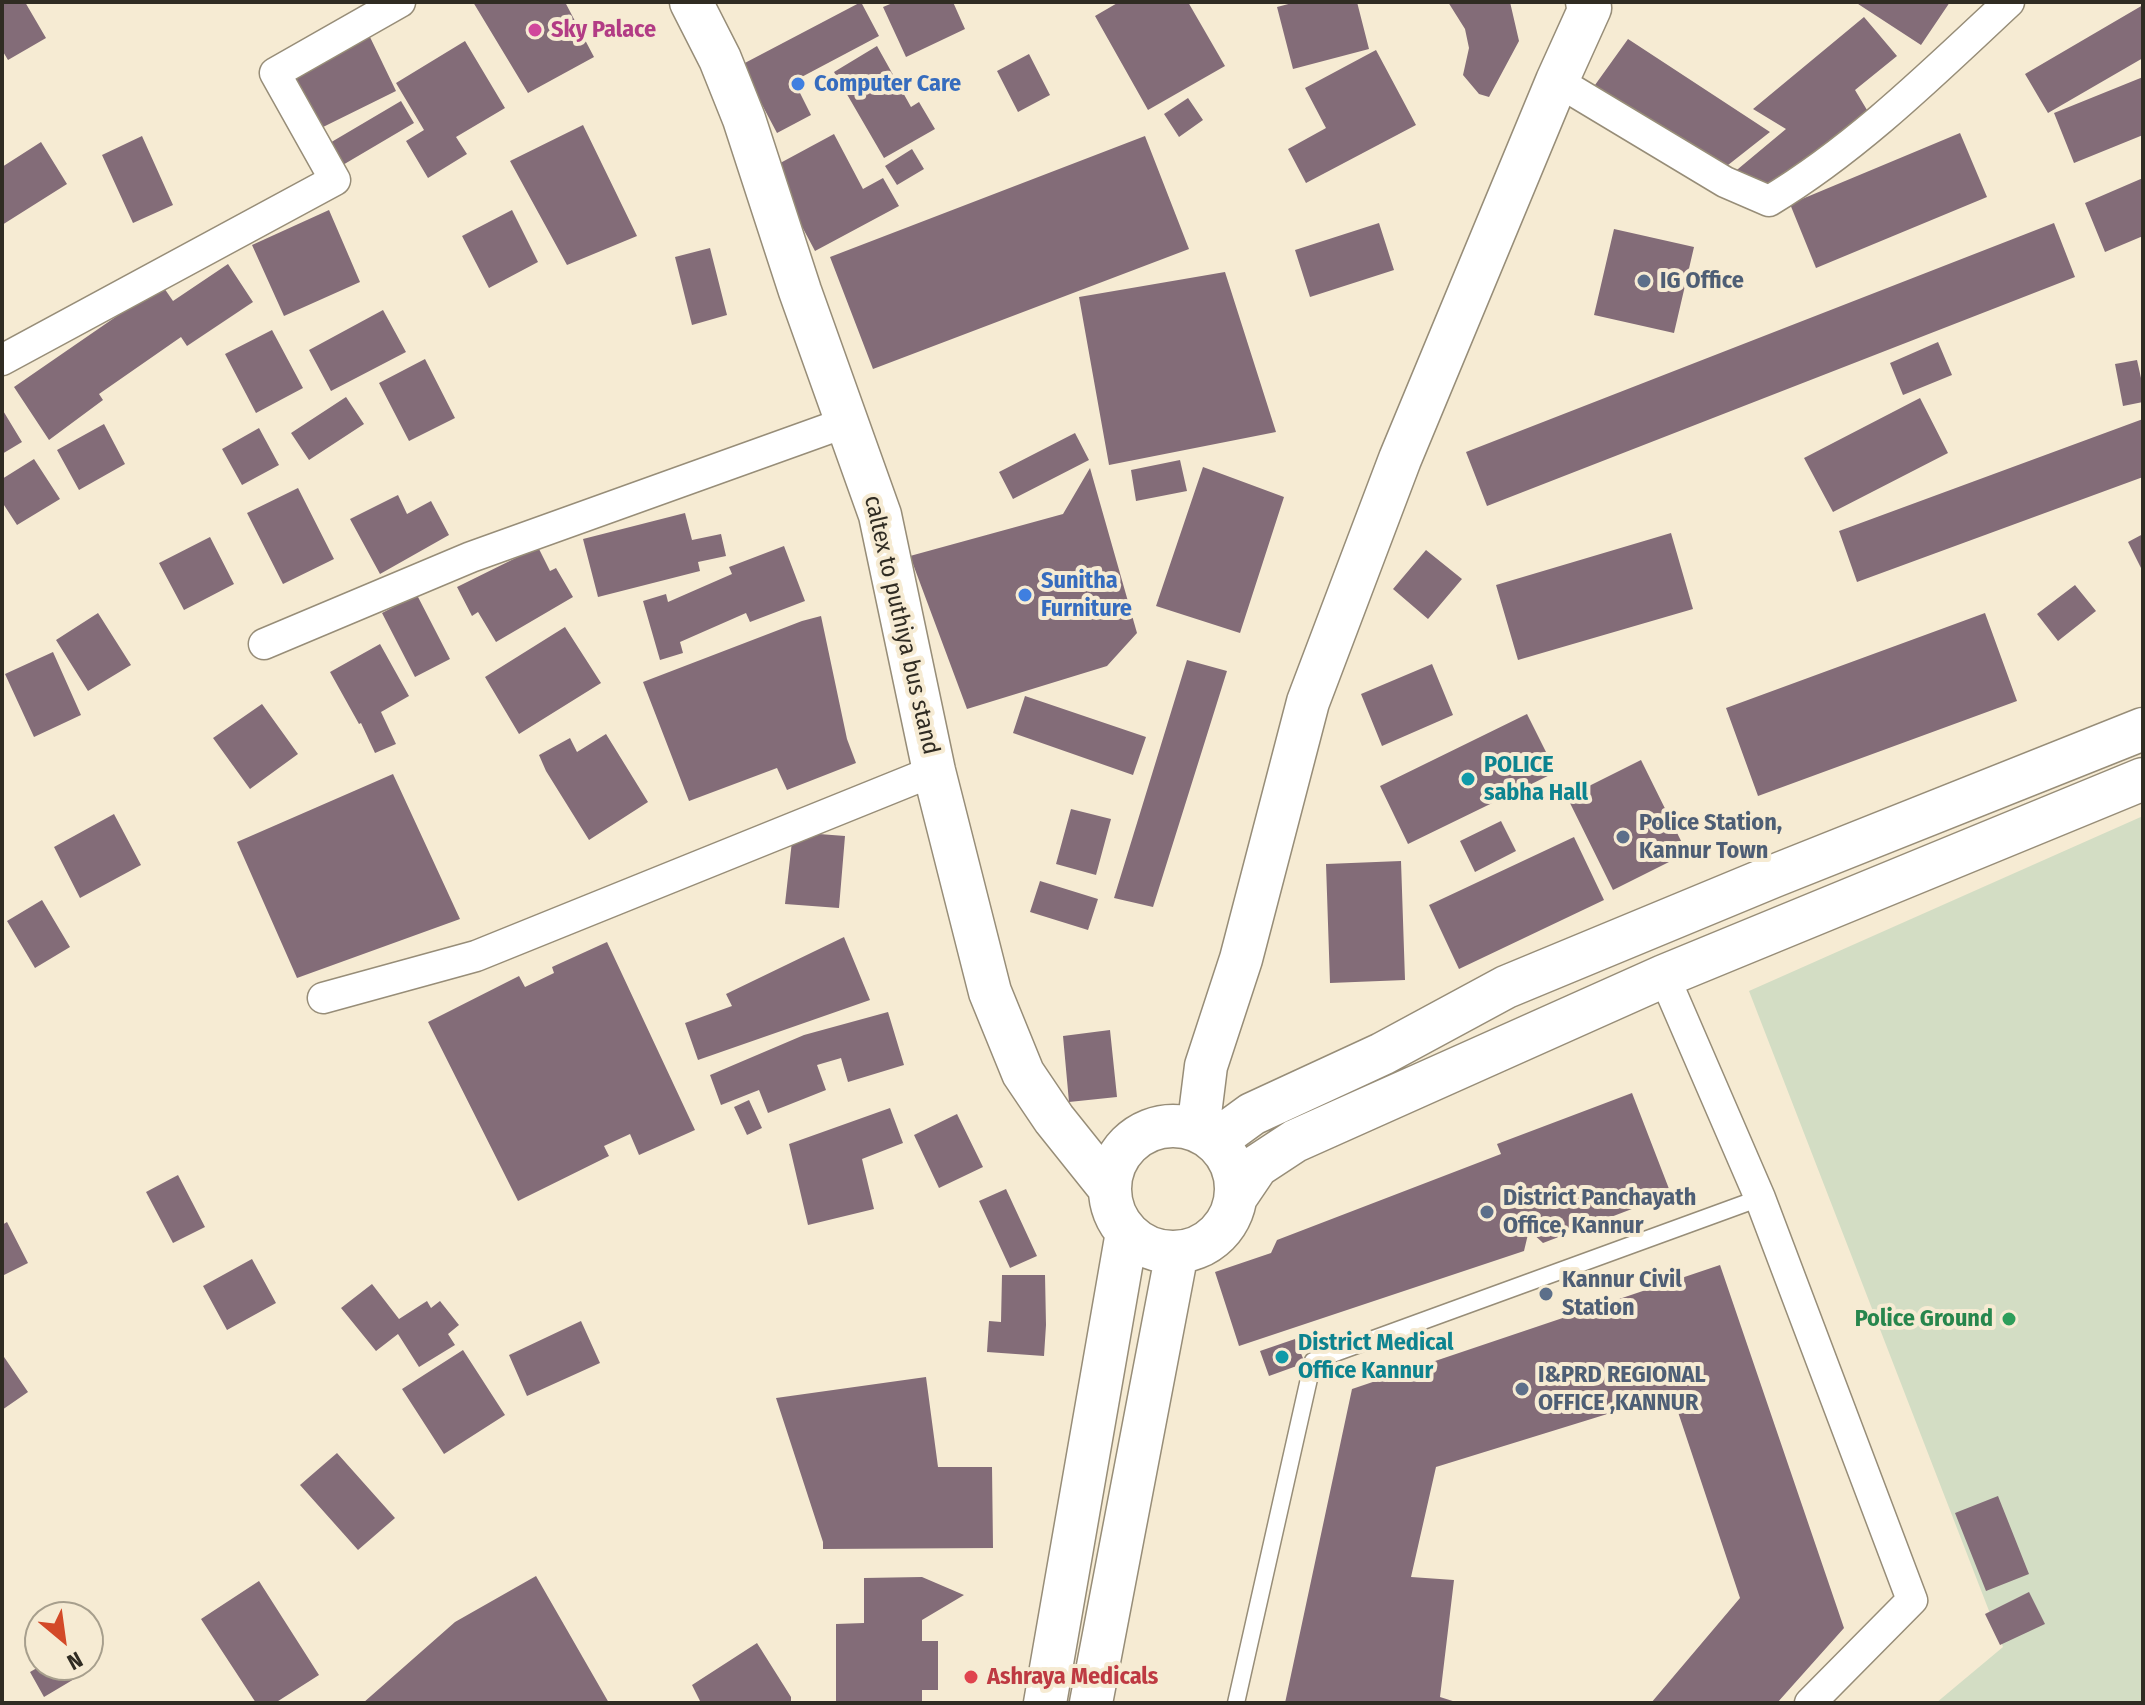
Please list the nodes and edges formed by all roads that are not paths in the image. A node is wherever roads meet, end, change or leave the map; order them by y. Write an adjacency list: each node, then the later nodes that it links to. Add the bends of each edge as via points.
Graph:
1 (400, 2): 6 (street, via 275,73 335,180)
2 (691, 2): 7 (main road, caltex to puthiya bus stand, via 744,119)
3 (2009, 2): 5 (street, via 1854,139 1769,201 1725,182)
4 (1590, 4): 5 (main road)
5 (1557, 81): 14 (main road, via 1400,459 1308,702 1241,959 1206,1066)
6 (2, 360)
7 (847, 422): 8 (street, via 471,557); 10 (main road, caltex to puthiya bus stand, via 880,515)
8 (264, 644)
9 (2143, 729): 14 (main road, via 1506,987 1382,1054)
10 (934, 771): 13 (street, via 476,956); 15 (main road, caltex to puthiya bus stand, via 990,992 1023,1073)
11 (2143, 779): 12 (main road)
12 (1664, 976): 16 (main road, via 1295,1141 1257,1166); 17 (street)
13 (323, 998)
14 (1207, 1136): 15 (main road, via 1163,1126 1139,1137 1120,1155); 16 (main road, via 1229,1157)
15 (1110, 1189): 18 (main road, via 1112,1205)
16 (1236, 1197): 19 (main road, via 1230,1218 1217,1235 1199,1247)
17 (1760, 1198): 22 (lane, via 1313,1361); 23 (street, via 1912,1600)
18 (1127, 1232): 19 (main road, via 1141,1243); 20 (main road)
19 (1177, 1252): 21 (main road)
20 (1045, 1703)
21 (1091, 1703)
22 (1236, 1703)
23 (1810, 1703)

